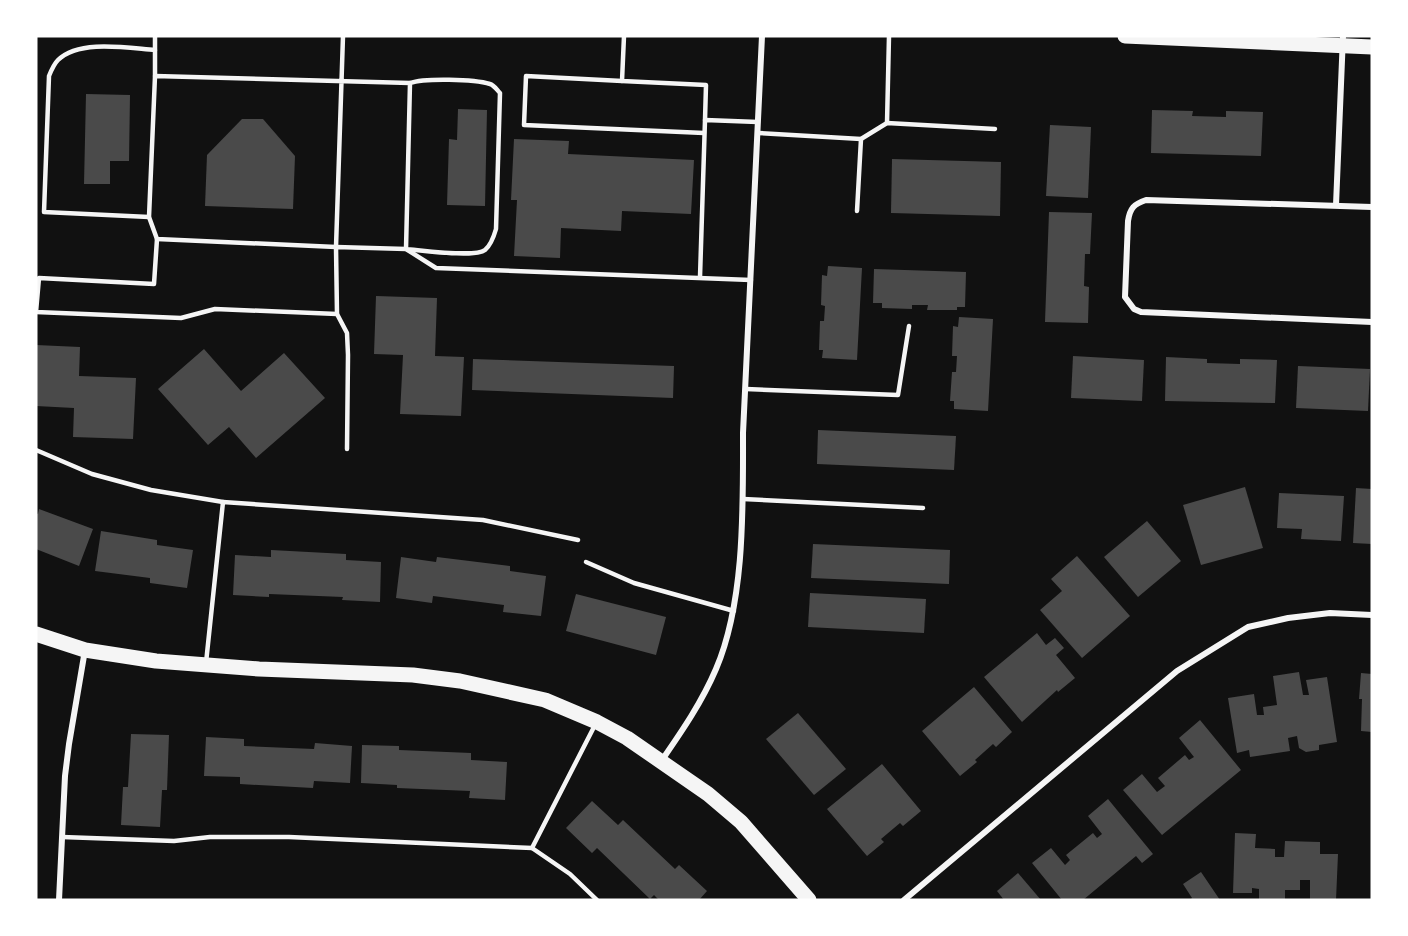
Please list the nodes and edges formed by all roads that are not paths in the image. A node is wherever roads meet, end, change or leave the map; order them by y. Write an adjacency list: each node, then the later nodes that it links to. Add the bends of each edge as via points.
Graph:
1 (155, 36): 9 (lane)
2 (343, 36): 11 (lane)
3 (624, 36): 12 (lane)
4 (762, 36): 15 (street)
5 (889, 36): 16 (lane)
6 (1125, 36): 7 (main road)
7 (1342, 41): 8 (main road); 21 (street)
8 (1372, 47)
9 (155, 50): 10 (lane); 24 (lane, via 95,46 73,50 57,60 48,88 44,212)
10 (155, 76): 11 (lane); 24 (lane)
11 (342, 81): 13 (lane); 26 (lane)
12 (622, 81): 14 (lane, via 706,85); 18 (lane, via 526,76 524,125)
13 (410, 83): 27 (lane); 27 (lane, via 420,79 492,84 500,93 500,103 496,229 488,249 469,254)
14 (705, 120): 15 (lane); 18 (lane)
15 (758, 122): 19 (street)
16 (887, 123): 17 (lane); 20 (lane)
17 (995, 129)
18 (704, 133): 28 (lane)
19 (758, 133): 20 (lane); 29 (street)
20 (861, 139): 23 (lane)
21 (1336, 205): 22 (street); 31 (street, via 1146,200 1136,203 1128,221 1125,297 1141,312)
22 (1372, 207)
23 (857, 211)
24 (149, 217): 25 (lane)
25 (158, 239): 26 (lane); 30 (lane, via 154,284 39,278 36,312 181,318 215,309)
26 (336, 247): 27 (lane); 30 (lane)
27 (405, 249): 28 (lane, via 436,268)
28 (700, 277): 29 (lane)
29 (751, 280): 33 (street)
30 (338, 314): 34 (lane, via 347,333)
31 (1372, 322)
32 (909, 326): 33 (lane, via 898,395)
33 (746, 389): 36 (street)
34 (347, 449)
35 (36, 450): 37 (lane, via 92,474 151,490)
36 (743, 498): 38 (lane); 41 (street)
37 (223, 502): 39 (lane, via 483,520); 45 (lane)
38 (923, 508)
39 (578, 540)
40 (586, 562): 41 (lane, via 634,583)
41 (734, 611): 47 (street, via 716,669)
42 (1372, 615): 53 (street, via 1330,613 1248,627 1177,671)
43 (36, 634): 44 (main road)
44 (85, 650): 45 (main road); 48 (street, via 69,744)
45 (206, 666): 46 (main road, via 413,675 460,681 545,700)
46 (597, 722): 47 (main road); 49 (lane)
47 (662, 760): 52 (main road, via 741,822)
48 (62, 837): 49 (lane, via 174,841 289,837); 50 (street)
49 (532, 848): 51 (lane, via 570,874)
50 (59, 900)
51 (597, 900)
52 (809, 900)
53 (904, 900)

